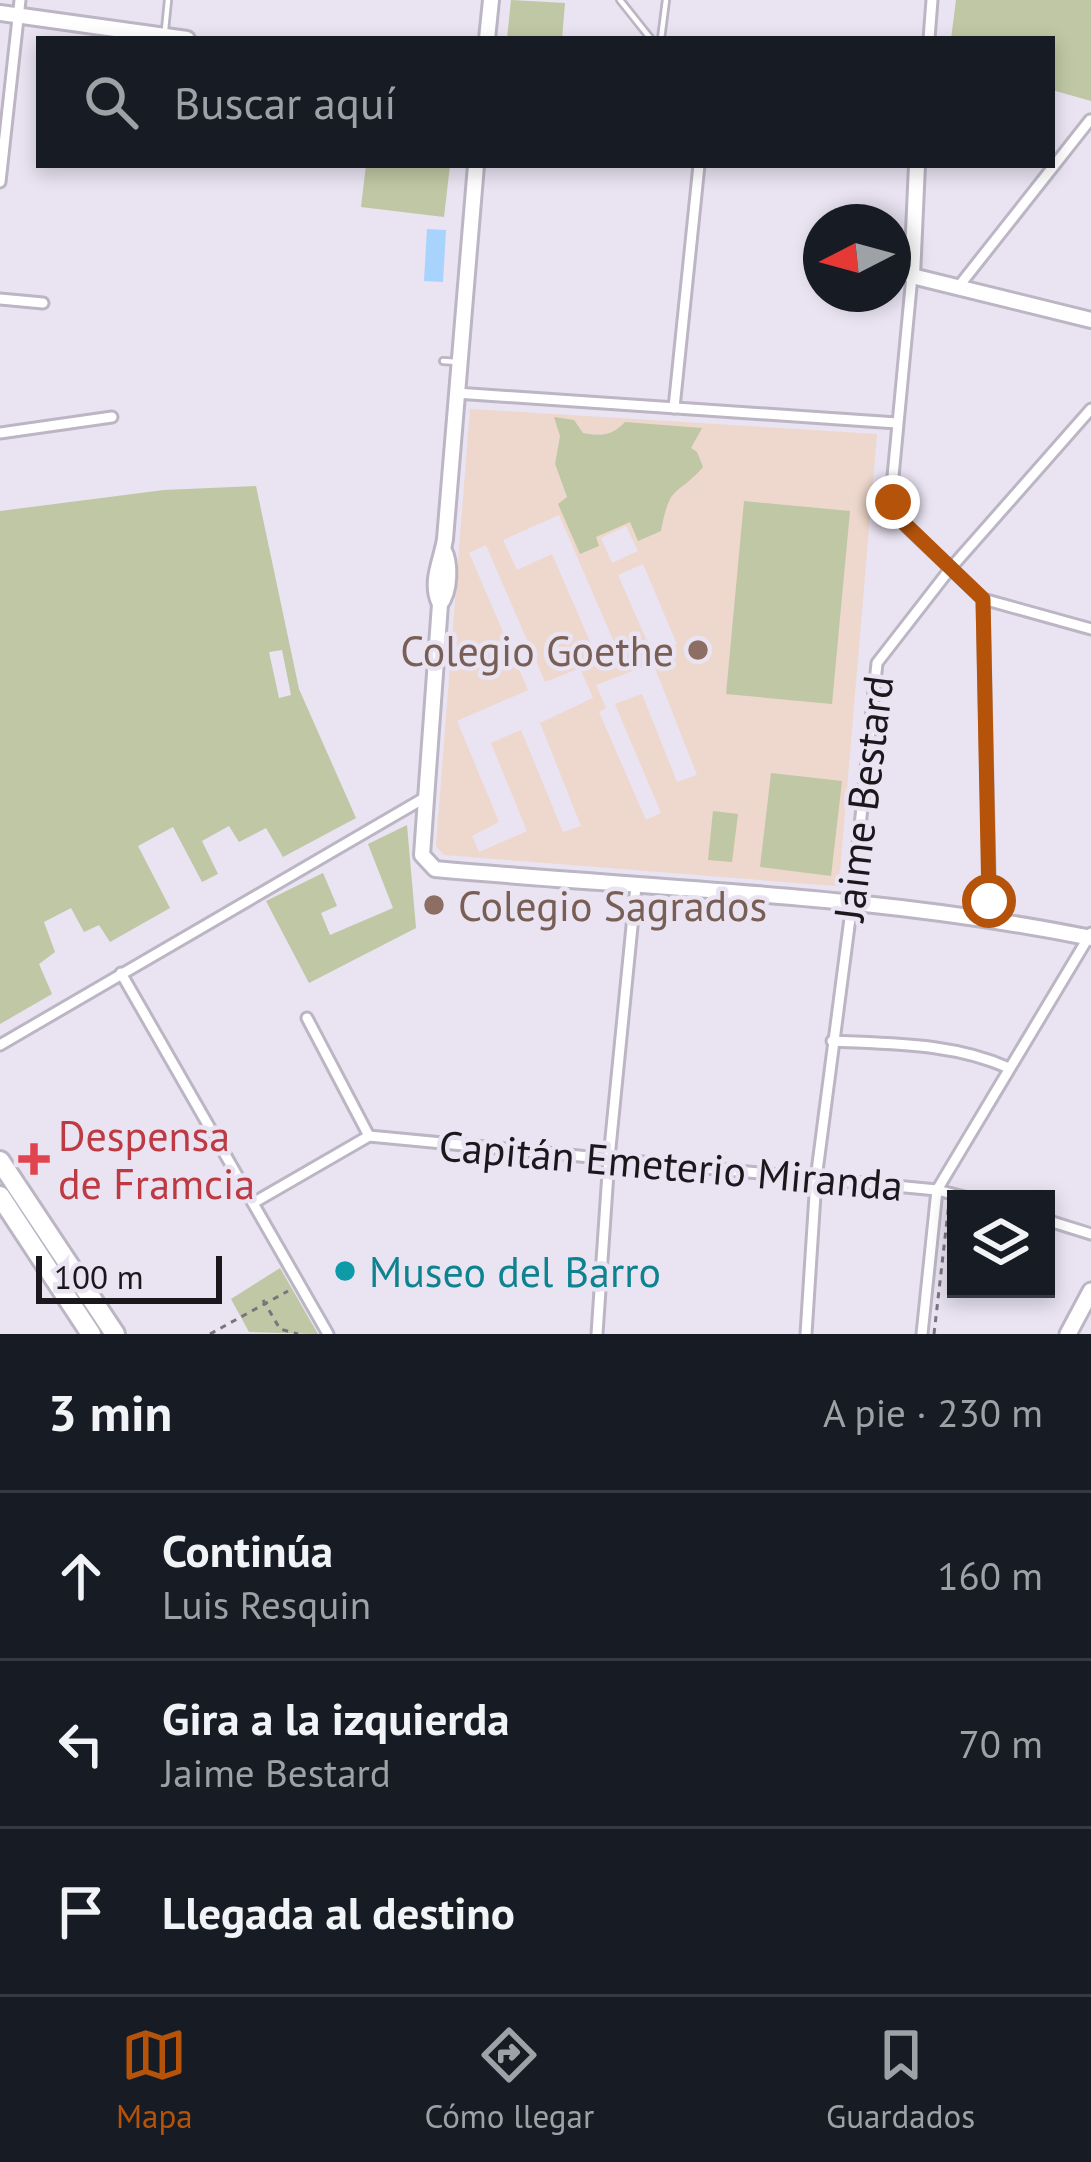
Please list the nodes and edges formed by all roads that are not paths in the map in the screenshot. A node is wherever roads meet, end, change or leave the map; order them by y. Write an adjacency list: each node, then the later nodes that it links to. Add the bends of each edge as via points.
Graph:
1 (168, 0): 8 (lane)
2 (491, 0): 10 (main road)
3 (620, 0): 11 (lane)
4 (666, 0): 12 (lane)
5 (932, 0): 13 (street)
6 (19, 7): 7 (main road); 8 (main road); 15 (street)
7 (0, 13)
8 (164, 35): 9 (main road)
9 (170, 36)
10 (487, 36)
11 (649, 36)
12 (661, 36)
13 (929, 36)
14 (1090, 120): 16 (street)
15 (2, 157): 21 (street)
16 (1055, 164)
17 (476, 168): 27 (main road, via 451,361)
18 (699, 168): 28 (street)
19 (917, 168): 22 (main road)
20 (1052, 168): 23 (street)
21 (0, 182)
22 (912, 276): 23 (main road); 31 (street)
23 (958, 286): 26 (main road)
24 (0, 299): 25 (street)
25 (43, 303)
26 (1091, 320)
27 (456, 392): 28 (street); 36 (main road)
28 (674, 408): 31 (street)
29 (1091, 409): 33 (street, Jaime Bestard)
30 (112, 417): 32 (street)
31 (897, 423): 33 (street, via 896,510)
32 (0, 433)
33 (950, 569): 34 (street); 38 (street, Jaime Bestard, via 877,663)
34 (983, 599): 35 (street); 39 (street)
35 (1091, 629)
36 (426, 797): 37 (main road, via 422,855 435,869); 41 (street)
37 (636, 886): 38 (main road); 47 (street)
38 (852, 904): 39 (main road); 43 (street, Jaime Bestard)
39 (990, 918): 40 (main road)
40 (1090, 936): 45 (street)
41 (122, 973): 44 (street); 53 (street)
42 (307, 1018): 46 (street)
43 (832, 1041): 45 (street, via 949,1049); 49 (street, Jaime Bestard)
44 (0, 1045)
45 (1009, 1068): 50 (street)
46 (369, 1136): 47 (street, Capitán Emeterio Miranda); 53 (street)
47 (609, 1158): 49 (street, Capitán Emeterio Miranda); 60 (street)
48 (0, 1161): 52 (highway)
49 (816, 1179): 50 (street, Capitán Emeterio Miranda); 61 (street, Jaime Bestard)
50 (937, 1190): 51 (street, Capitán Emeterio Miranda); 62 (street)
51 (947, 1193)
52 (12, 1203): 57 (highway); 58 (highway)
53 (253, 1203): 59 (street)
54 (1055, 1223): 55 (street)
55 (1091, 1234)
56 (1091, 1291): 63 (main road)
57 (91, 1334)
58 (115, 1334)
59 (328, 1334)
60 (597, 1334)
61 (806, 1334)
62 (922, 1334)
63 (1068, 1334)

